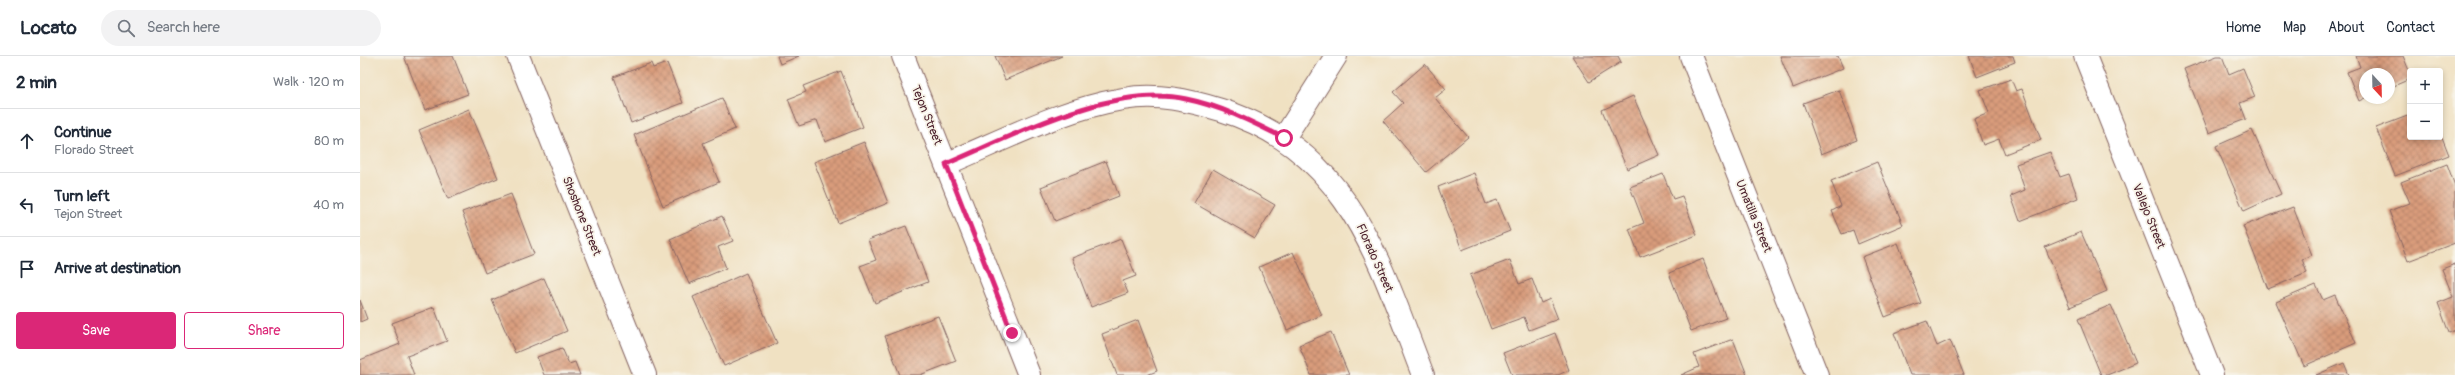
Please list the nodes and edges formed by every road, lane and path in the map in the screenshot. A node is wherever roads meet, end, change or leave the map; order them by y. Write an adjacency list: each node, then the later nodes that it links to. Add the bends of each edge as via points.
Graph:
1 (518, 56): 8 (street, Shoshone Street)
2 (903, 56): 7 (street, Tejon Street)
3 (1336, 56): 6 (street)
4 (1691, 56): 11 (street, Umatilla Street)
5 (2085, 56): 12 (street, Vallejo Street)
6 (1284, 138): 7 (street, Florado Street, via 1238,115 1185,99 1150,96 1103,103 1044,123); 10 (street, Florado Street, via 1311,161 1337,189 1361,224 1373,247)
7 (946, 164): 9 (street, Tejon Street)
8 (645, 375)
9 (1029, 375)
10 (1423, 375)
11 (1817, 375)
12 (2212, 375)

